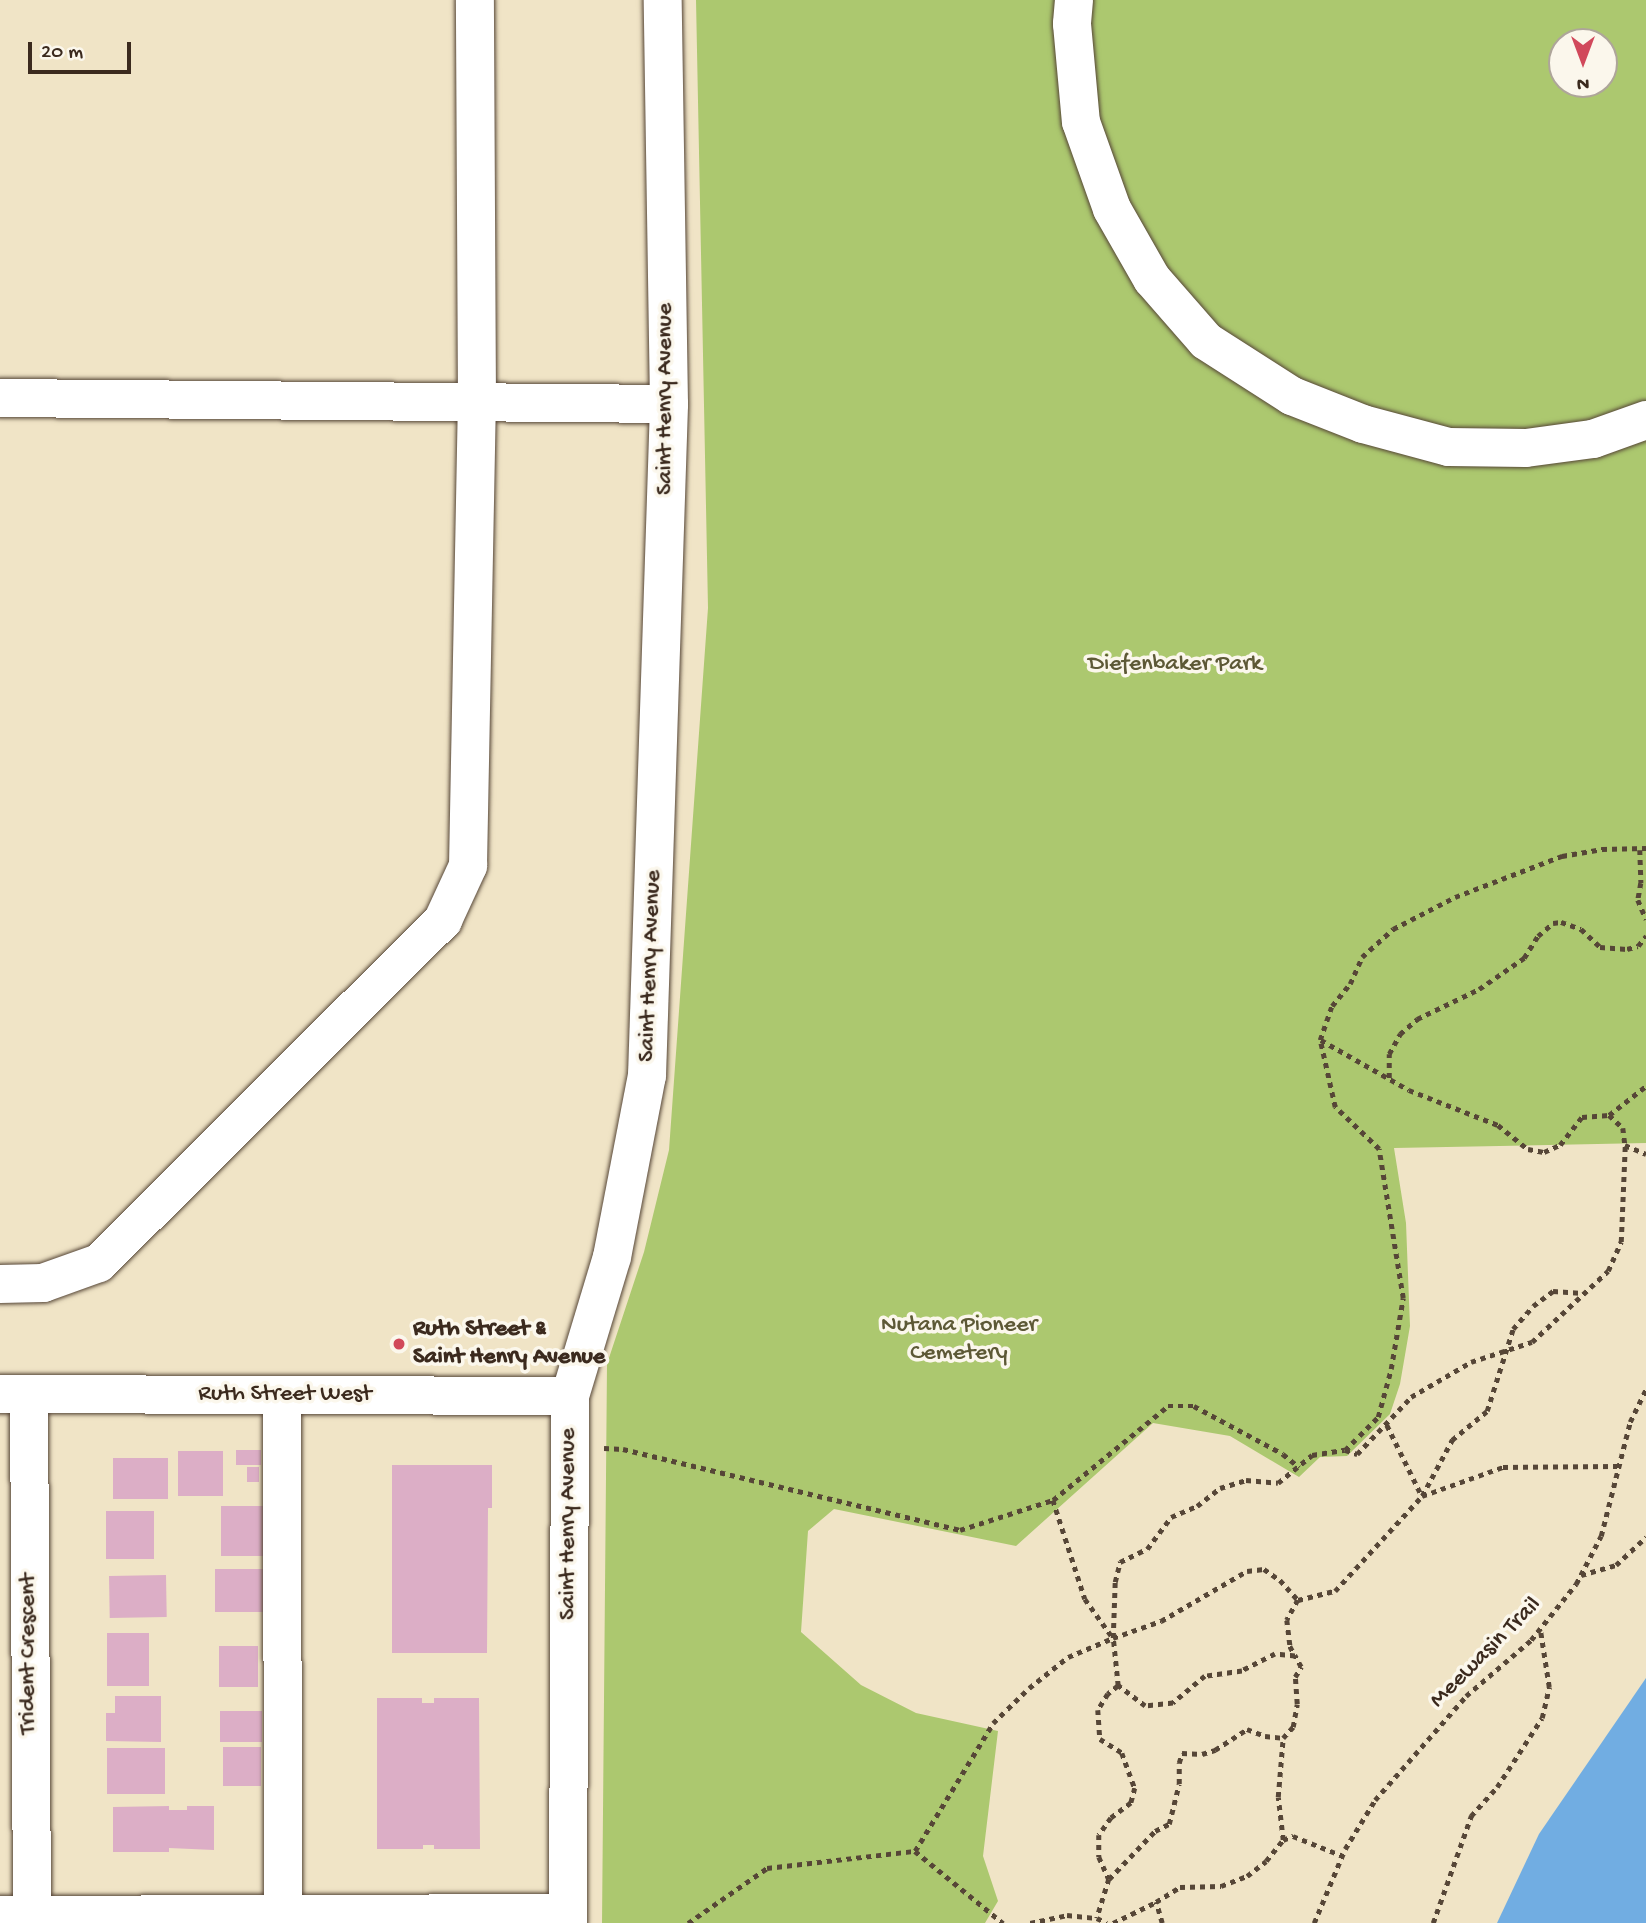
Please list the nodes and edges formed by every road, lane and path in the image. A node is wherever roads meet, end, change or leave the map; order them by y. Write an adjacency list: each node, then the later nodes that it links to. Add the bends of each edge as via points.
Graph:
1 (475, 0): 5 (street)
2 (663, 0): 6 (street, Saint Henry Avenue)
3 (1074, 0): 7 (street, via 1081,121 1112,209 1152,279 1206,341 1292,396 1363,424 1449,447 1526,448 1580,441)
4 (0, 398): 5 (street)
5 (477, 402): 6 (street); 18 (street, via 468,866 443,920 99,1263 43,1283)
6 (669, 404): 24 (street, Saint Henry Avenue, via 647,1076 612,1257)
7 (1646, 420)
8 (1646, 848): 9 (path)
9 (1640, 850): 10 (path, via 1638,900); 12 (path, via 1602,849 1562,856 1455,897 1393,929 1362,957 1350,984 1332,1006)
10 (1646, 919)
11 (1646, 936): 13 (path, via 1638,946 1627,949 1600,947 1574,926 1553,923 1524,958 1479,989 1417,1019 1400,1034 1389,1054)
12 (1320, 1040): 13 (path); 27 (path, via 1335,1107 1379,1149 1403,1298 1378,1416)
13 (1389, 1078): 15 (path, via 1438,1103 1469,1111 1498,1125 1528,1149 1544,1152 1560,1145 1582,1117)
14 (1646, 1086): 15 (path)
15 (1609, 1115): 16 (path, via 1623,1128)
16 (1625, 1145): 17 (path); 19 (path, via 1621,1242 1608,1270)
17 (1646, 1154)
18 (0, 1284)
19 (1584, 1294): 20 (path, via 1532,1342); 20 (path, via 1553,1291 1543,1298 1514,1329)
20 (1505, 1353): 25 (path, via 1471,1363 1411,1397); 30 (path, via 1487,1411 1452,1440)
21 (1646, 1389): 29 (path, Meewasin Trail)
22 (14, 1394): 23 (street, Ruth Street West); 38 (street, Trident Crescent)
23 (282, 1395): 24 (street, Ruth Street West); 47 (street)
24 (570, 1396): 26 (street, Saint Henry Avenue)
25 (1387, 1424): 27 (path, via 1357,1454); 30 (path)
26 (568, 1446): 31 (path, via 622,1449 960,1530); 48 (street, Saint Henry Avenue)
27 (1345, 1450): 28 (path, via 1312,1455)
28 (1299, 1466): 31 (path, via 1194,1406 1168,1406); 36 (path, via 1278,1483 1246,1480 1220,1488 1197,1506 1171,1517 1147,1549 1120,1562)
29 (1617, 1466): 30 (path, via 1503,1467); 33 (path, Meewasin Trail, via 1601,1536)
30 (1422, 1496): 34 (path, via 1335,1591)
31 (1053, 1500): 36 (path, via 1085,1599)
32 (1646, 1537): 33 (path, via 1616,1565)
33 (1580, 1575): 35 (path, Meewasin Trail)
34 (1298, 1600): 36 (path, via 1264,1569 1247,1571 1161,1620); 37 (path, via 1287,1620)
35 (1540, 1628): 43 (path, Meewasin Trail, via 1466,1696 1420,1748 1376,1801); 57 (path, via 1549,1687 1542,1718 1471,1816)
36 (1114, 1638): 39 (path); 42 (path, via 1068,1657 993,1723)
37 (1295, 1656): 39 (path, via 1275,1654 1242,1671 1205,1676 1173,1703 1145,1706); 40 (path, via 1301,1667 1295,1678 1297,1704 1293,1727)
38 (14, 1665): 46 (street, Trident Crescent)
39 (1118, 1686): 44 (path, via 1098,1710 1100,1739 1122,1753 1135,1788 1131,1803 1111,1818 1099,1835 1099,1857)
40 (1283, 1738): 41 (path, via 1278,1797); 44 (path, via 1247,1729 1215,1750 1182,1753 1169,1824 1155,1831)
41 (1283, 1840): 43 (path, via 1293,1836); 45 (path, via 1247,1876 1222,1886 1180,1887)
42 (915, 1851): 50 (path, via 767,1868); 51 (path)
43 (1343, 1856): 56 (path, Meewasin Trail)
44 (1109, 1879): 49 (path)
45 (1156, 1902): 54 (path); 55 (path)
46 (16, 1915): 47 (street, Trident Crescent)
47 (283, 1918): 48 (street, Trident Crescent)
48 (568, 1918)
49 (1097, 1918): 52 (path, via 1067,1915); 53 (path)
50 (688, 1923)
51 (1003, 1923)
52 (1030, 1923)
53 (1107, 1923)
54 (1113, 1923)
55 (1162, 1923)
56 (1314, 1923)
57 (1433, 1923)

